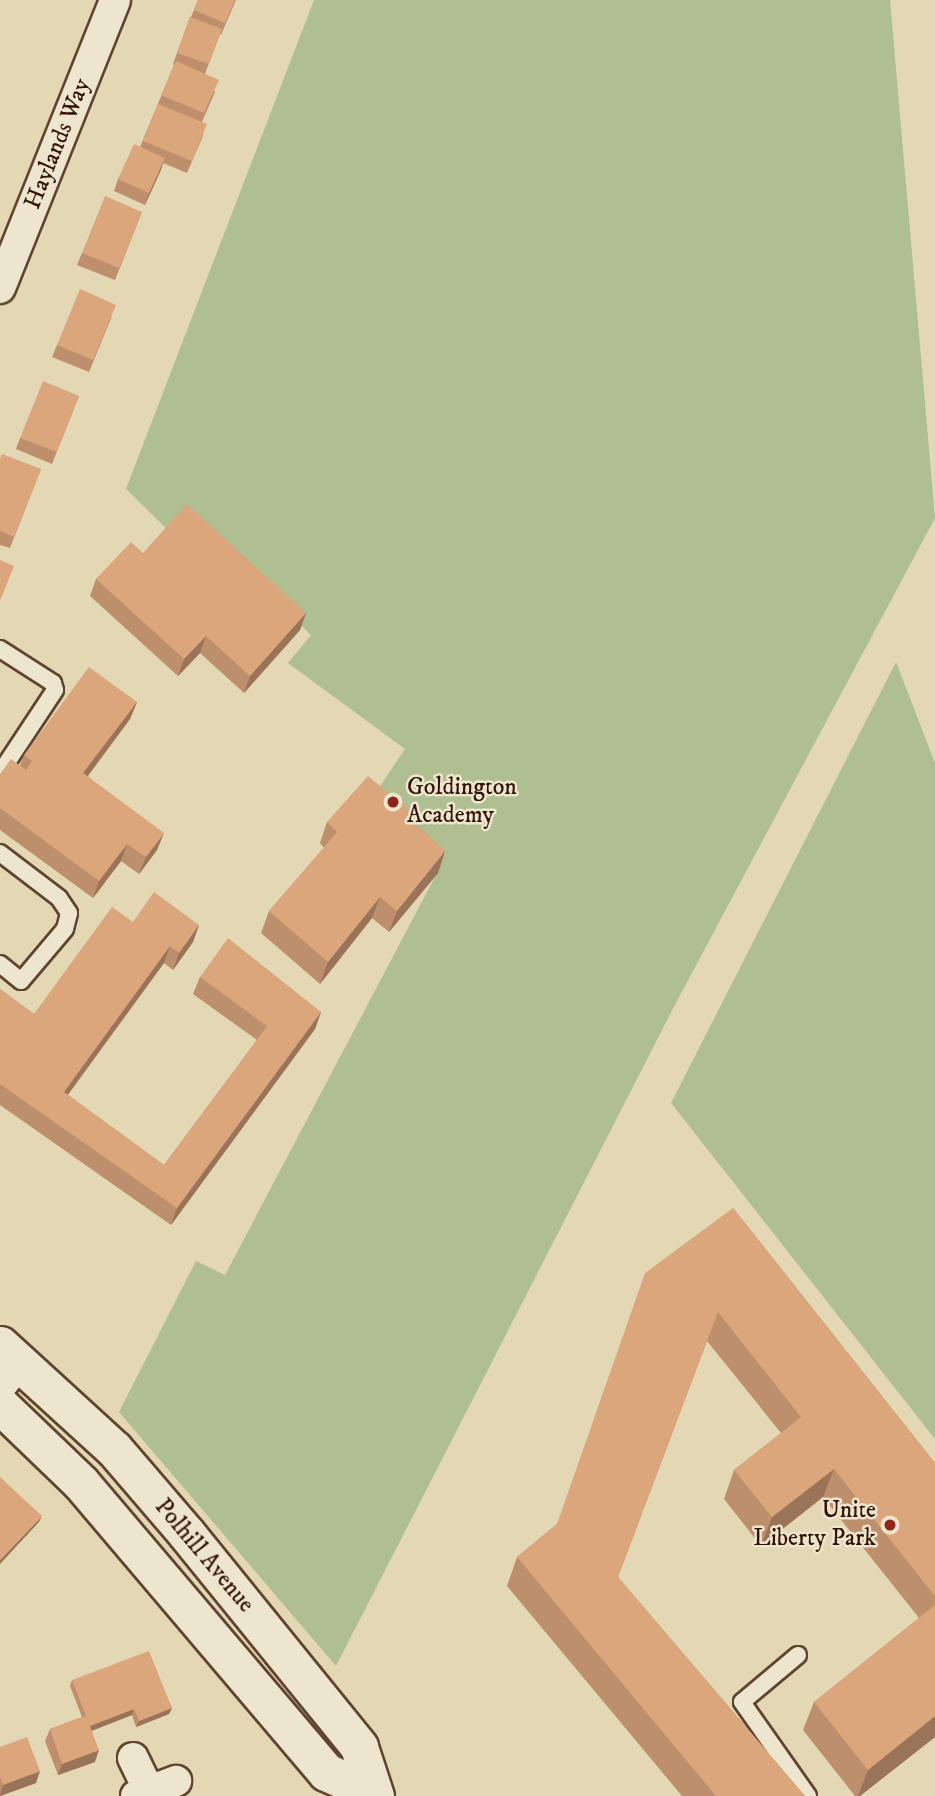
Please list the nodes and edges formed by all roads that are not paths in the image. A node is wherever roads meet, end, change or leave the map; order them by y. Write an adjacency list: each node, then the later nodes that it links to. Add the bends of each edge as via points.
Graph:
1 (115, 0): 2 (street, Haylands Way)
2 (0, 288)
3 (0, 649): 4 (lane, via 55,686)
4 (5, 754): 5 (lane)
5 (0, 773)
6 (0, 853): 7 (lane, via 59,898 69,913 65,929 21,981)
7 (0, 964)
8 (7, 1364): 13 (street, Polhill Avenue, via 114,1449 359,1747)
9 (0, 1405): 13 (street, Polhill Avenue, via 90,1493 326,1772)
10 (798, 1655): 14 (lane, via 742,1702)
11 (132, 1758): 12 (street)
12 (154, 1789)
13 (374, 1795)
14 (808, 1796)

